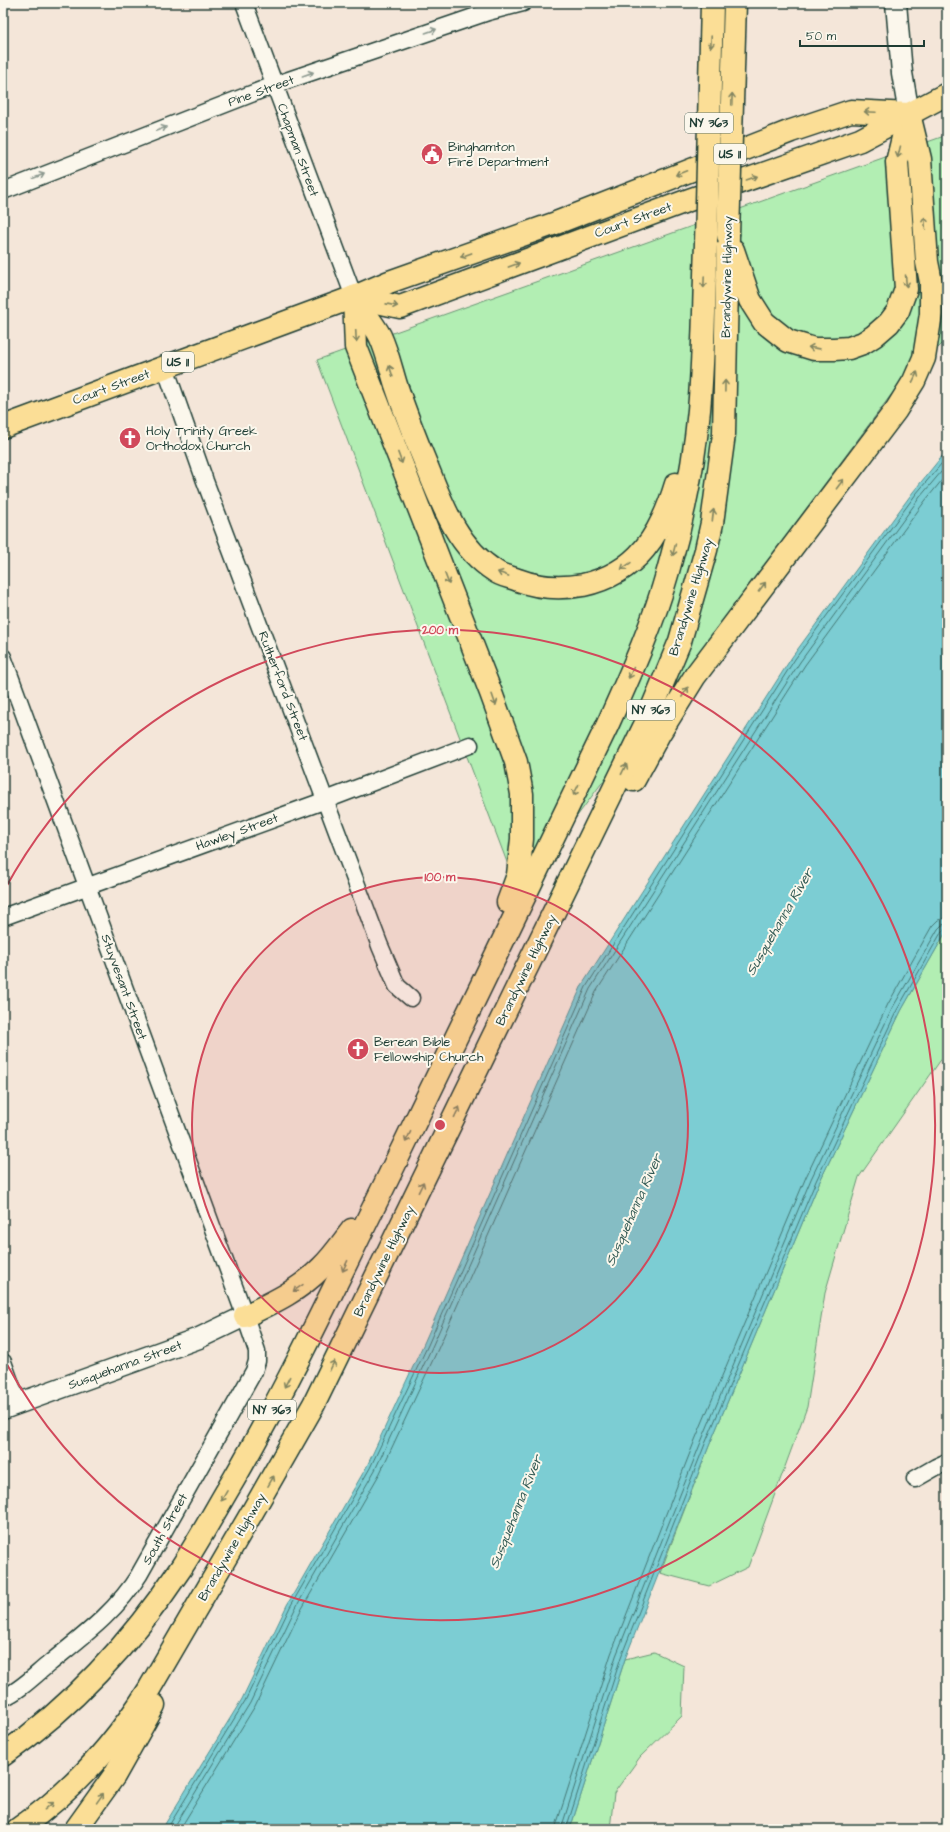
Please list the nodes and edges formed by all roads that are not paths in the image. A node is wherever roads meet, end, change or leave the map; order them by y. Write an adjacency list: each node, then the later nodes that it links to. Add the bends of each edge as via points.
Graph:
1 (244, 3): 6 (street, Chapman Street)
2 (523, 3): 6 (street, Pine Street, one-way to 2, via 488,12)
3 (712, 3): 12 (main road, Brandywine Highway / NY 363, one-way to 12, bridge)
4 (735, 3): 10 (main road, Brandywine Highway / NY 363, one-way to 4, bridge)
5 (896, 3): 8 (street, via 902,73)
6 (274, 85): 9 (street, Pine Street, one-way to 6); 11 (street, Chapman Street)
7 (947, 94): 8 (main road, Court Street / US 11)
8 (909, 114): 10 (main road, one-way to 10, via 897,162 906,289 898,311 889,324 874,336 849,348 814,349 788,341 764,322 750,300); 11 (main road, Court Street / US 11, one-way to 11, via 851,111); 11 (main road, Court Street / US 11, one-way to 8, via 400,307 860,140); 19 (main road, one-way to 8, via 623,800 659,734 695,676 896,410 914,381 924,358 931,314 931,282 927,262 920,159)
9 (3, 190)
10 (728, 236): 19 (main road, Brandywine Highway / NY 363, one-way to 10, via 645,725 680,641 706,550 724,434)
11 (354, 297): 12 (main road, one-way to 11, via 681,467 666,516 653,539 630,562 601,579 571,587 538,586 496,572 469,549 458,534 444,510 379,336); 13 (main road, Court Street / US 11); 22 (main road, one-way to 22, via 356,347 492,693 516,762 522,794 522,839 518,876)
12 (702, 350): 22 (main road, Brandywine Highway / NY 363, one-way to 22, via 691,469 676,543 654,615 607,726)
13 (165, 367): 14 (main road, Court Street / US 11); 17 (street, Rutherford Street, via 205,481)
14 (3, 427)
15 (3, 657): 18 (street, Stuyvesant Street)
16 (470, 745): 17 (street, Hawley Street)
17 (326, 800): 18 (street, Hawley Street); 21 (street, Rutherford Street, via 380,946 398,986)
18 (86, 886): 20 (street, Hawley Street); 24 (street, Stuyvesant Street)
19 (563, 892): 29 (main road, Brandywine Highway / NY 363, one-way to 19, via 314,1404)
20 (3, 917)
21 (411, 998)
22 (468, 1013): 23 (main road, Brandywine Highway / NY 363, one-way to 23)
23 (398, 1158): 24 (main road, one-way to 24, via 352,1229 322,1268 293,1291); 31 (main road, Brandywine Highway / NY 363, one-way to 31, via 274,1406 180,1569 137,1628 90,1681 47,1722)
24 (245, 1316): 26 (street, Susquehanna Street, via 199,1338); 30 (street, South Street, via 257,1351 254,1371 134,1583 102,1621 20,1688)
25 (3, 1362): 26 (street)
26 (11, 1407)
27 (947, 1462): 28 (street)
28 (916, 1479)
29 (254, 1509): 32 (main road, Brandywine Highway / NY 363, one-way to 29, via 74,1784 123,1728 148,1691); 33 (main road, one-way to 29, via 99,1798 134,1741)
30 (3, 1698)
31 (3, 1755)
32 (18, 1829)
33 (76, 1829)

